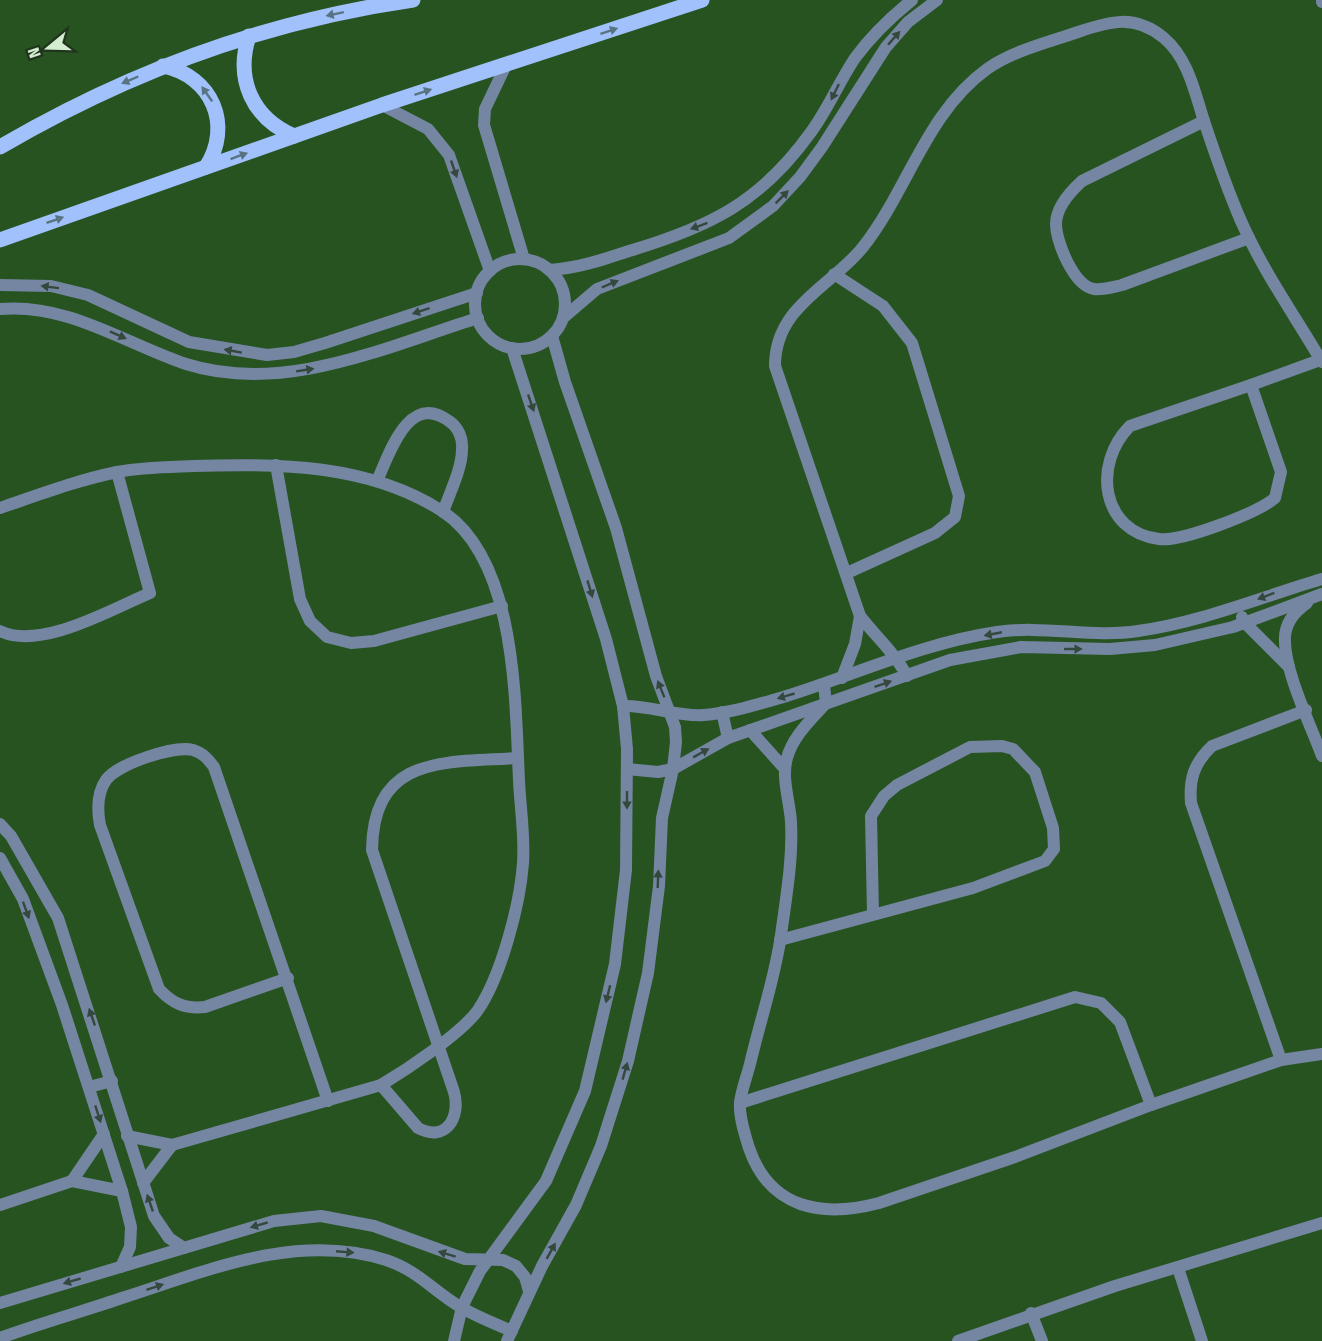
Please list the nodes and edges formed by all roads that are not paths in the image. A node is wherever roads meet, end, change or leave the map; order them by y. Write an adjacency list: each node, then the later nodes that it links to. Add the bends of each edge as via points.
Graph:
1 (413, 0): 5 (main road, one-way to 5, via 340,12)
2 (702, 0): 6 (main road, one-way to 2)
3 (912, 0): 16 (street, one-way to 16, via 872,37 786,166 755,194 712,222 579,268)
4 (937, 0): 23 (street, one-way to 4, via 597,289 729,238 773,206 822,147 886,47 908,22)
5 (249, 36): 7 (main road); 10 (main road, via 243,69 252,101 274,126)
6 (506, 65): 8 (main road, one-way to 6); 15 (street, via 485,110 484,125)
7 (162, 66): 11 (main road, one-way to 11, via 79,104); 12 (main road, one-way to 7, via 219,134 212,99 196,80)
8 (382, 105): 10 (main road); 17 (street, one-way to 17, via 428,129 449,155)
9 (1204, 120): 13 (street); 13 (street, via 1082,181 1070,192 1056,223 1064,256 1079,280 1092,289 1105,289); 18 (street, via 1194,87 1177,53 1165,38 1140,23 1111,21 1010,57 989,68 951,103 878,226 861,249)
10 (294, 136): 12 (main road, one-way to 10)
11 (0, 147)
12 (206, 167): 14 (main road, one-way to 12)
13 (1250, 238): 26 (street)
14 (0, 240)
15 (524, 259): 16 (street); 17 (street, via 509,260)
16 (550, 270): 23 (street, via 565,297)
17 (490, 271): 20 (street)
18 (834, 274): 33 (street, via 786,323 777,339 775,366); 33 (street, via 883,306 912,343 959,496 955,517 935,533)
19 (0, 285): 20 (street, one-way to 19, via 315,346 267,355 189,342 88,295 51,286)
20 (477, 293): 22 (street)
21 (0, 309): 22 (street, one-way to 22, via 60,314 187,364 251,375 315,368)
22 (478, 318): 25 (street, via 491,338)
23 (563, 318): 24 (street)
24 (552, 336): 25 (street, via 534,347); 49 (street, one-way to 24, via 656,676 616,528)
25 (512, 348): 47 (street, one-way to 47, via 602,628)
26 (1321, 361): 27 (street)
27 (1251, 385): 27 (street, via 1131,426 1119,437 1107,466 1106,482 1112,503 1128,524 1141,533 1172,540 1256,511 1275,498 1281,472)
28 (276, 465): 29 (street, via 164,466); 30 (street, via 315,468); 36 (street, via 300,599 310,621 327,637 363,643)
29 (117, 472): 31 (street); 40 (street, via 150,593 54,633 33,637)
30 (377, 482): 32 (street); 32 (street, via 402,428 419,416 440,416 457,429 462,450)
31 (0, 508)
32 (444, 512): 36 (street, via 466,532 484,557)
33 (847, 573): 38 (street)
34 (1322, 579): 37 (street, one-way to 37)
35 (1320, 595): 39 (street); 42 (street, via 1293,612 1284,640)
36 (502, 606): 54 (street)
37 (1238, 607): 39 (street); 41 (street, one-way to 41, via 1136,632 996,632)
38 (861, 615): 41 (street); 44 (street)
39 (1244, 622): 42 (street); 43 (street, one-way to 39, via 950,660 995,651 1021,647 1100,649 1155,645)
40 (0, 631)
41 (898, 657): 43 (street); 44 (street)
42 (1290, 667): 48 (street)
43 (907, 676): 46 (street, one-way to 43)
44 (842, 678): 45 (street)
45 (824, 685): 46 (street); 50 (street, one-way to 50)
46 (826, 704): 51 (street); 57 (street, via 801,730)
47 (623, 706): 49 (street); 55 (street)
48 (1305, 710): 53 (street); 65 (street, via 1212,746 1197,764 1190,787 1191,803)
49 (670, 711): 50 (street, via 703,715); 56 (street, via 675,734)
50 (722, 712): 52 (street)
51 (750, 730): 52 (street); 57 (street)
52 (728, 738): 56 (street, one-way to 52)
53 (1322, 756)
54 (518, 758): 63 (street, via 524,862 507,947 477,1012); 63 (street, via 432,764 411,772 393,786 372,827 372,850)
55 (627, 769): 56 (street); 81 (street, one-way to 81, via 626,870 615,964 585,1091 546,1181)
56 (673, 769): 84 (street, one-way to 56, via 576,1205 601,1146 628,1061 648,973 659,886 662,818)
57 (785, 769): 61 (street, via 792,823)
58 (0, 824): 66 (street, one-way to 58, via 58,918 11,836)
59 (0, 858): 68 (street, one-way to 68, via 22,900)
60 (873, 914): 60 (street, via 973,888 1037,866 1052,855 1053,828 1035,772 1013,749 970,747 897,785 884,796 871,816); 61 (street)
61 (780, 940): 70 (street)
62 (288, 978): 62 (street, via 219,779 206,756 176,749 115,771 101,789 100,825 159,989 179,1005 205,1007); 69 (street)
63 (436, 1047): 67 (street); 67 (street, via 457,1105 450,1125 433,1132 418,1128)
64 (1322, 1054): 65 (street)
65 (1281, 1060): 71 (street)
66 (112, 1081): 68 (street); 73 (street)
67 (381, 1085): 69 (street)
68 (89, 1087): 72 (street, one-way to 72)
69 (328, 1101): 74 (street)
70 (740, 1103): 71 (street, via 1075,997 1101,1003 1120,1022); 71 (street, via 755,1166 792,1203 828,1211 879,1203)
71 (1151, 1105)
72 (104, 1134): 75 (street); 77 (street)
73 (127, 1136): 74 (street); 76 (street)
74 (172, 1145): 76 (street)
75 (72, 1181): 77 (street); 78 (street)
76 (143, 1183): 80 (street, one-way to 76, via 160,1227)
77 (122, 1191): 82 (street, via 131,1227 130,1247)
78 (0, 1205)
79 (1322, 1223): 83 (street)
80 (184, 1248): 81 (street, one-way to 80, via 465,1259 374,1226 321,1216 274,1221); 82 (street)
81 (489, 1259): 84 (street, via 516,1266); 86 (street)
82 (121, 1267): 85 (street, one-way to 85)
83 (1178, 1268): 87 (street); 93 (street)
84 (530, 1291): 88 (street)
85 (0, 1303)
86 (462, 1308): 88 (street); 89 (street, one-way to 86, via 190,1276 293,1250 352,1252 385,1260 422,1276); 90 (street)
87 (1031, 1313): 91 (street); 92 (street)
88 (509, 1336)
89 (0, 1338)
90 (454, 1341)
91 (958, 1341)
92 (1042, 1341)
93 (1202, 1341)

